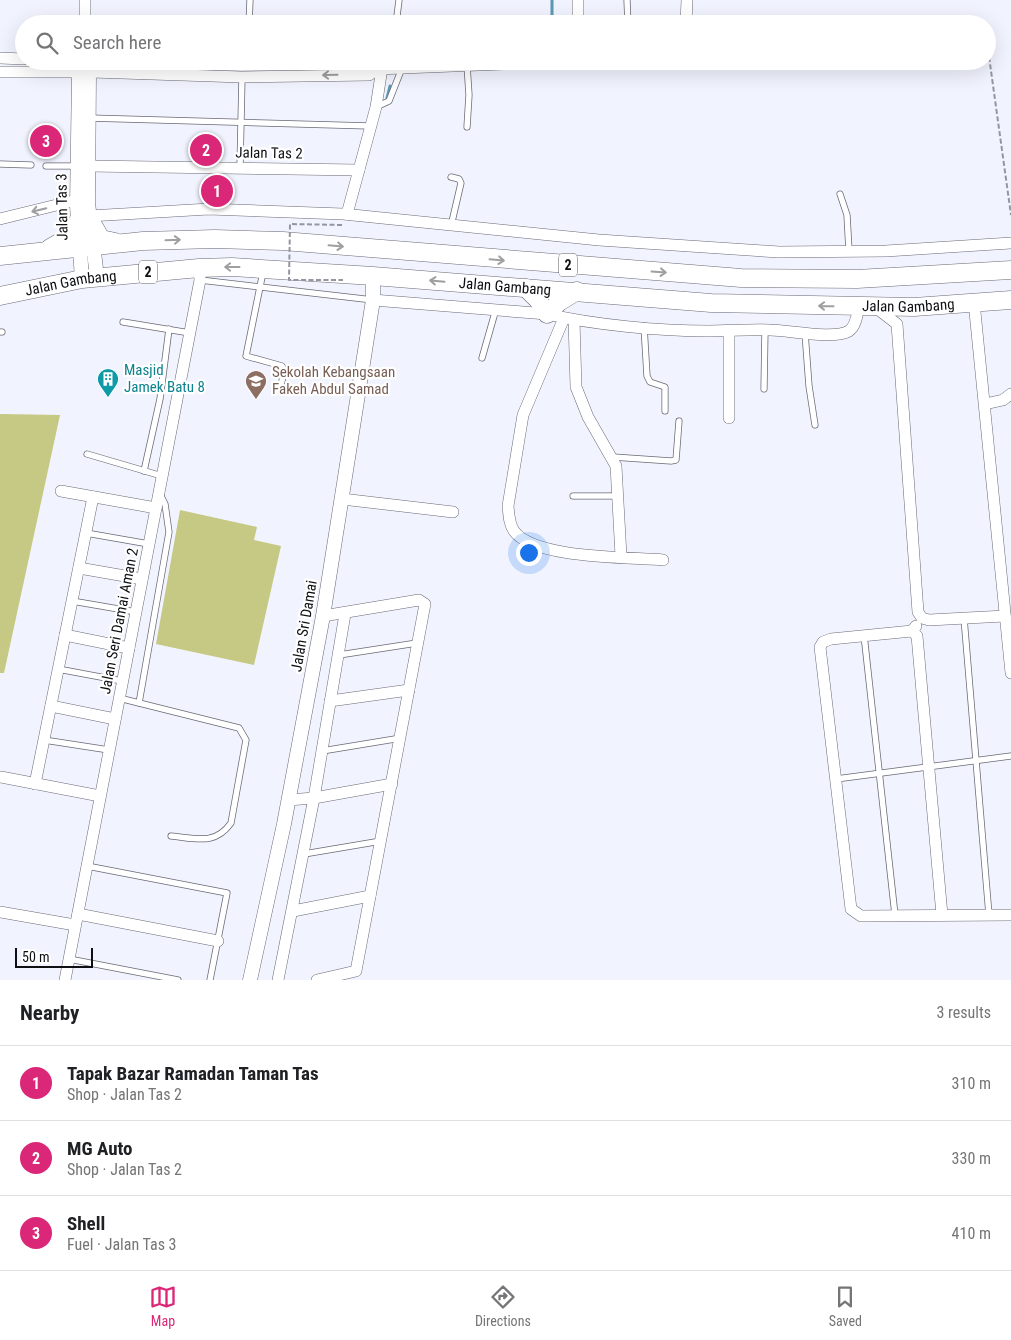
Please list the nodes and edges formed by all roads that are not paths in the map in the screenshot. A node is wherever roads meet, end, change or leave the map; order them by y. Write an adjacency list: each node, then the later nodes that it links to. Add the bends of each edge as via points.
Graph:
1 (85, 0): 7 (street)
2 (250, 0): 8 (lane)
3 (399, 0): 9 (lane)
4 (578, 0): 10 (street)
5 (627, 0): 11 (lane)
6 (687, 0): 12 (street)
7 (85, 15)
8 (250, 15)
9 (397, 15)
10 (578, 15)
11 (628, 15)
12 (686, 15)
13 (0, 58): 14 (street)
14 (15, 59)
15 (56, 70): 23 (street)
16 (84, 70): 26 (street, Jalan Tas 3)
17 (84, 70): 33 (street, Jalan Tas 3)
18 (104, 70): 24 (street)
19 (380, 70): 24 (street, one-way to 24, via 369,74)
20 (388, 70): 25 (street)
21 (389, 70): 25 (lane, via 389,101)
22 (467, 70): 29 (lane)
23 (0, 72)
24 (242, 77): 27 (lane)
25 (376, 108): 28 (street)
26 (89, 118): 27 (lane); 33 (street, Jalan Tas 3)
27 (241, 122): 28 (lane); 34 (lane)
28 (370, 126): 35 (street)
29 (467, 127)
30 (0, 164): 31 (lane)
31 (30, 165)
32 (46, 166): 33 (lane)
33 (83, 166): 34 (street, Jalan Tas 2); 38 (street, Jalan Tas 3); 40 (street, Jalan Tas 3)
34 (240, 167): 35 (street, Jalan Tas 2)
35 (359, 170): 41 (street)
36 (452, 177): 42 (lane, via 459,179 461,184)
37 (840, 194): 47 (lane, via 847,215)
38 (77, 200): 39 (street, one-way to 39); 40 (street, Jalan Tas 3)
39 (0, 219)
40 (86, 219): 41 (street, via 218,209); 43 (highway, via 101,239); 45 (street, Jalan Tas 3); 46 (highway, via 71,236)
41 (345, 219): 42 (street)
42 (451, 226): 47 (street, via 779,252)
43 (125, 243): 45 (highway, Jalan Gambang / 2); 50 (highway, Jalan Gambang / 2, one-way to 50, via 215,239 283,241 741,278 858,278)
44 (1011, 243): 47 (street)
45 (87, 247): 46 (highway, Jalan Gambang / 2); 53 (street, Jalan Tas 3)
46 (43, 251): 48 (highway, Jalan Gambang / 2)
47 (849, 251)
48 (0, 256)
49 (264, 268): 51 (highway, Jalan Gambang / 2, one-way to 51); 52 (highway, Jalan Gambang / 2); 54 (lane)
50 (1011, 270)
51 (200, 274): 53 (highway, Jalan Gambang / 2); 54 (lane); 71 (street, Jalan Seri Damai Aman 2)
52 (373, 276): 55 (highway, Jalan Gambang / 2, one-way to 52); 58 (street, Jalan Sri Damai)
53 (90, 278): 57 (highway, Jalan Gambang / 2)
54 (261, 288): 58 (lane); 74 (lane, via 246,356 282,366)
55 (526, 288): 56 (highway, Jalan Gambang / 2); 64 (highway)
56 (577, 292): 61 (highway, Jalan Gambang / 2, one-way to 56, via 711,303); 64 (highway, via 559,302)
57 (0, 296)
58 (372, 300): 63 (street); 91 (street, Jalan Sri Damai)
59 (1011, 300): 60 (highway, Jalan Gambang / 2)
60 (974, 302): 62 (highway, Jalan Gambang / 2); 77 (street)
61 (867, 307): 62 (highway, Jalan Gambang / 2); 66 (street); 72 (street, via 849,331)
62 (914, 307): 66 (street)
63 (496, 309): 64 (street); 73 (lane)
64 (562, 317): 67 (street); 83 (street, via 576,387 588,417); 96 (street, via 523,415 508,506 509,520 515,533 542,547 583,556)
65 (124, 322): 68 (lane)
66 (897, 324): 105 (street, via 916,604)
67 (644, 326): 70 (street); 78 (lane, via 647,376 650,382 665,387)
68 (169, 329): 71 (lane); 84 (lane, via 160,399)
69 (765, 330): 70 (street); 72 (street); 75 (lane)
70 (729, 331): 79 (street)
71 (190, 332): 85 (street, Jalan Seri Damai Aman 2)
72 (806, 333): 81 (lane)
73 (482, 358)
74 (281, 386)
75 (764, 390)
76 (1011, 394): 77 (street, via 1003,400)
77 (984, 404): 104 (street)
78 (665, 411)
79 (729, 418)
80 (679, 421): 83 (lane, via 677,457 674,460)
81 (815, 425)
82 (87, 454): 84 (lane)
83 (613, 458): 89 (street)
84 (144, 471): 85 (lane)
85 (162, 476): 87 (street, Jalan Seri Damai Aman 2)
86 (61, 491): 90 (street)
87 (159, 492): 92 (street, Jalan Seri Damai Aman 2); 119 (lane, via 165,504 169,532)
88 (573, 496): 89 (lane)
89 (618, 496): 96 (street)
90 (93, 497): 92 (street); 94 (street)
91 (342, 499): 93 (street); 103 (street, Jalan Sri Damai)
92 (156, 508): 95 (street, Jalan Seri Damai Aman 2)
93 (453, 512)
94 (86, 533): 95 (lane); 98 (street)
95 (149, 544): 99 (street, Jalan Seri Damai Aman 2)
96 (621, 556): 97 (street)
97 (662, 560)
98 (79, 568): 99 (street); 100 (street)
99 (142, 579): 101 (street, Jalan Seri Damai Aman 2)
100 (72, 601): 101 (lane); 108 (street)
101 (136, 612): 111 (street, Jalan Seri Damai Aman 2)
102 (345, 614): 103 (street); 110 (street, via 419,600 424,602); 112 (street)
103 (323, 616): 136 (street, Jalan Sri Damai)
104 (1005, 616): 106 (street); 114 (street)
105 (922, 618): 106 (street); 107 (street)
106 (964, 618): 127 (lane)
107 (912, 631): 109 (street); 128 (street, via 916,636)
108 (65, 635): 111 (street); 113 (street)
109 (864, 635): 129 (lane); 131 (street, via 831,639 820,647)
110 (416, 643): 112 (lane); 116 (street)
111 (129, 648): 115 (street, Jalan Seri Damai Aman 2)
112 (339, 655): 118 (street)
113 (58, 669): 115 (lane); 120 (street)
114 (1011, 673)
115 (122, 681): 117 (street, Jalan Seri Damai Aman 2)
116 (409, 690): 118 (street); 122 (street)
117 (119, 698): 119 (lane); 121 (street, Jalan Seri Damai Aman 2)
118 (330, 701): 125 (street)
119 (139, 703): 137 (lane, via 239,728 246,740 231,823 224,834 208,839)
120 (51, 706): 121 (street); 123 (street)
121 (115, 719): 124 (street, Jalan Seri Damai Aman 2)
122 (401, 738): 125 (lane); 133 (street)
123 (44, 740): 124 (lane); 132 (street)
124 (109, 750): 134 (street, Jalan Seri Damai Aman 2)
125 (322, 751): 135 (street)
126 (1011, 756): 127 (lane)
127 (976, 761): 128 (lane); 146 (lane)
128 (929, 767): 129 (lane); 145 (street)
129 (879, 773): 131 (lane); 144 (lane)
130 (0, 777): 132 (street)
131 (836, 778): 144 (street, via 851,909 861,916)
132 (35, 784): 134 (street)
133 (392, 784): 135 (street); 138 (street)
134 (100, 796): 140 (street, Jalan Seri Damai Aman 2)
135 (314, 798): 136 (street); 139 (street)
136 (288, 800): 154 (street, Jalan Sri Damai)
137 (171, 836)
138 (382, 841): 139 (lane); 141 (street)
139 (304, 854): 142 (street)
140 (87, 866): 148 (street, Jalan Seri Damai Aman 2); 149 (lane, via 227,892)
141 (370, 896): 142 (street); 156 (street, via 356,971)
142 (293, 911): 155 (street)
143 (0, 912): 148 (street)
144 (895, 915): 145 (street)
145 (942, 915): 146 (street)
146 (990, 915): 147 (street)
147 (1011, 915)
148 (76, 919): 149 (street); 150 (street, Jalan Seri Damai Aman 2)
149 (218, 941): 153 (lane)
150 (69, 959): 151 (street, Jalan Seri Damai Aman 2); 152 (lane)
151 (65, 980)
152 (178, 980)
153 (210, 980)
154 (250, 980)
155 (278, 980)
156 (317, 980)

